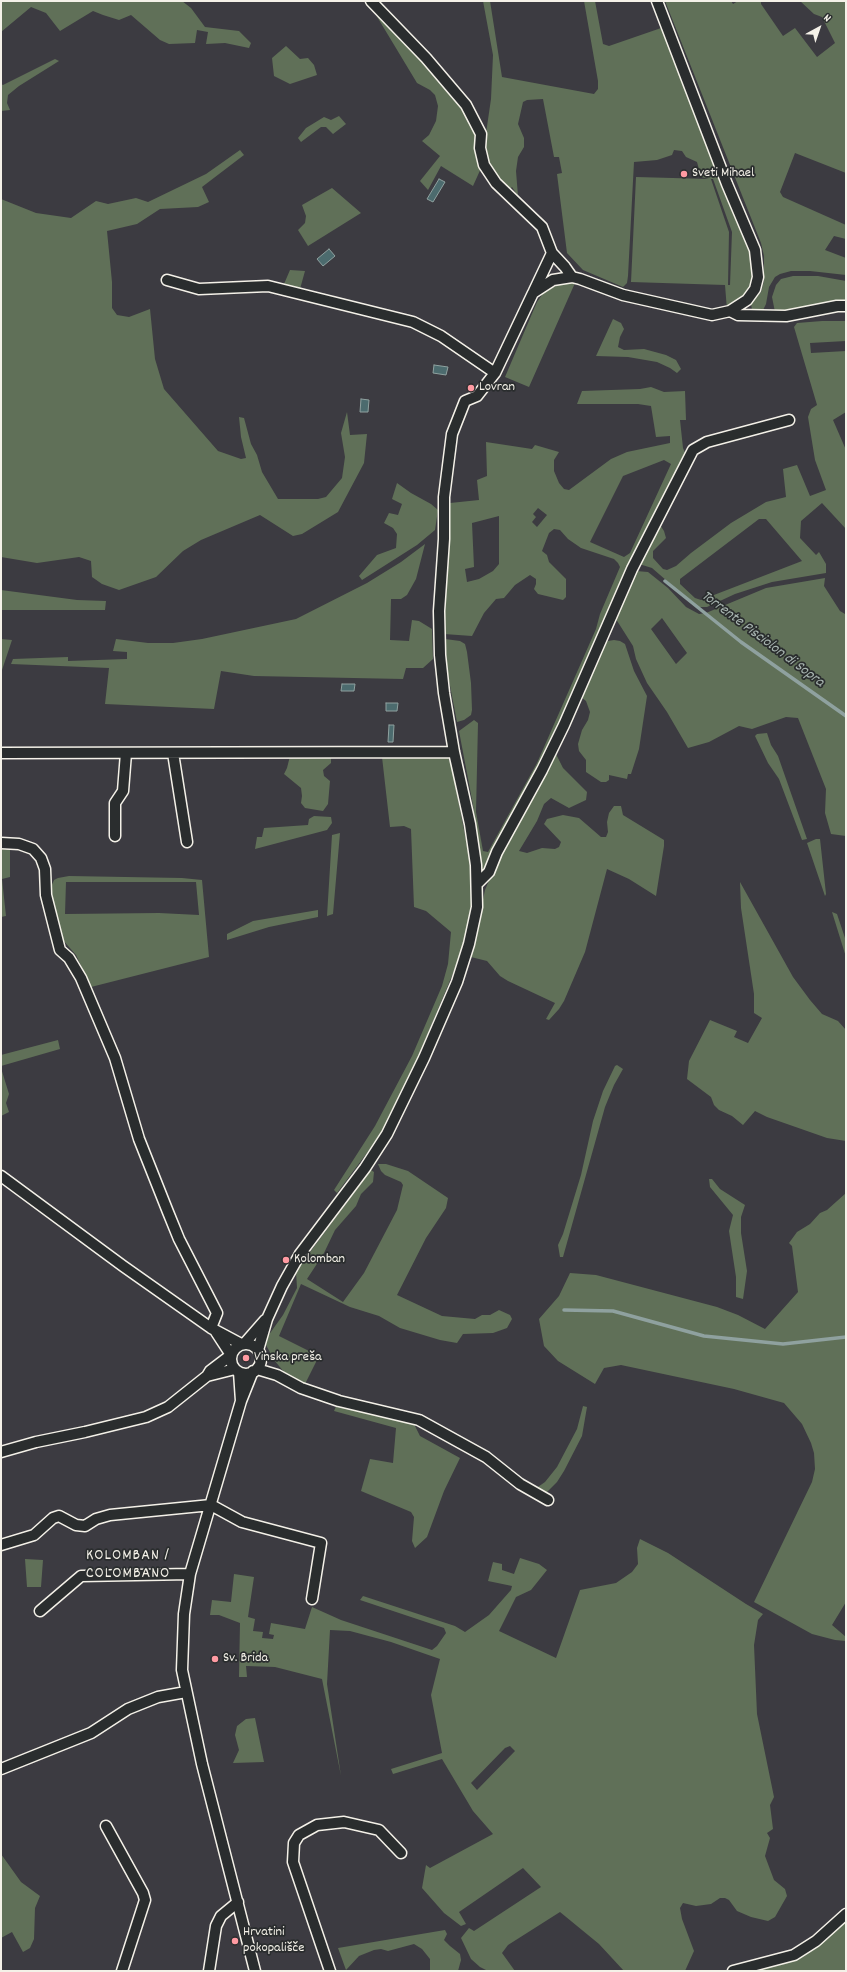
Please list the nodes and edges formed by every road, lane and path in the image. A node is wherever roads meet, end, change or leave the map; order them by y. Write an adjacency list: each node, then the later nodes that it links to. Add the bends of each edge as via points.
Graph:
1 (371, 1): 3 (street, via 463,101 481,134 480,148 484,165 496,184 542,227)
2 (657, 1): 8 (street, via 755,250 758,277 755,289 747,300)
3 (552, 253): 4 (street); 6 (street)
4 (572, 277): 6 (street, via 553,280); 8 (street, via 623,295 686,311 712,315)
5 (166, 280): 9 (street, via 199,289 268,286 412,322 441,336)
6 (533, 293): 9 (street)
7 (846, 306): 8 (street, via 786,316 738,315)
8 (730, 311)
9 (495, 373): 11 (street, via 477,396 465,401 452,434 444,497 439,610 440,654)
10 (789, 420): 18 (street, via 707,442 693,450 632,569 542,770 497,852 489,872)
11 (454, 752): 14 (street); 18 (street, via 470,824)
12 (1, 753): 13 (street)
13 (126, 753): 14 (street); 15 (street, via 123,791 115,803)
14 (173, 753): 16 (street)
15 (114, 836)
16 (187, 842)
17 (1, 843): 21 (street, via 19,844 33,849 41,858 45,869 46,895 60,950 69,958 81,978 115,1058 139,1139 168,1212 217,1313)
18 (477, 884): 20 (street, via 477,906 457,982 405,1100 365,1168 300,1254)
19 (1, 1176): 21 (street)
20 (266, 1319): 22 (street); 23 (street)
21 (213, 1330): 22 (street); 24 (street)
22 (242, 1344): 23 (street, via 252,1344); 24 (street, via 234,1349)
23 (258, 1350): 25 (street)
24 (231, 1355): 26 (street, via 231,1363); 27 (street)
25 (257, 1367): 26 (street, via 246,1374); 28 (street); 30 (street, via 301,1388 339,1402 420,1420 486,1457 520,1484)
26 (237, 1371): 27 (street); 28 (street)
27 (207, 1376): 29 (street, via 168,1407 146,1417)
28 (241, 1401): 31 (street)
29 (1, 1452)
30 (548, 1500)
31 (211, 1505): 32 (street, via 110,1515 85,1526 76,1525 59,1516 53,1518 34,1535); 33 (street); 34 (street, via 242,1522 321,1542)
32 (1, 1545)
33 (190, 1574): 35 (street, via 81,1576); 36 (street, via 182,1644 182,1670)
34 (312, 1599)
35 (40, 1611)
36 (186, 1692): 37 (street, via 158,1697 128,1709 91,1733); 40 (street)
37 (1, 1769)
38 (106, 1826): 42 (street, via 145,1900)
39 (401, 1852): 45 (street, via 379,1830 344,1822 317,1825 299,1834 294,1843 293,1862)
40 (238, 1902): 43 (street, via 221,1916 216,1926); 44 (street)
41 (846, 1914): 46 (street, via 816,1942 794,1955)
42 (122, 1971)
43 (209, 1971)
44 (255, 1971)
45 (330, 1971)
46 (733, 1971)

